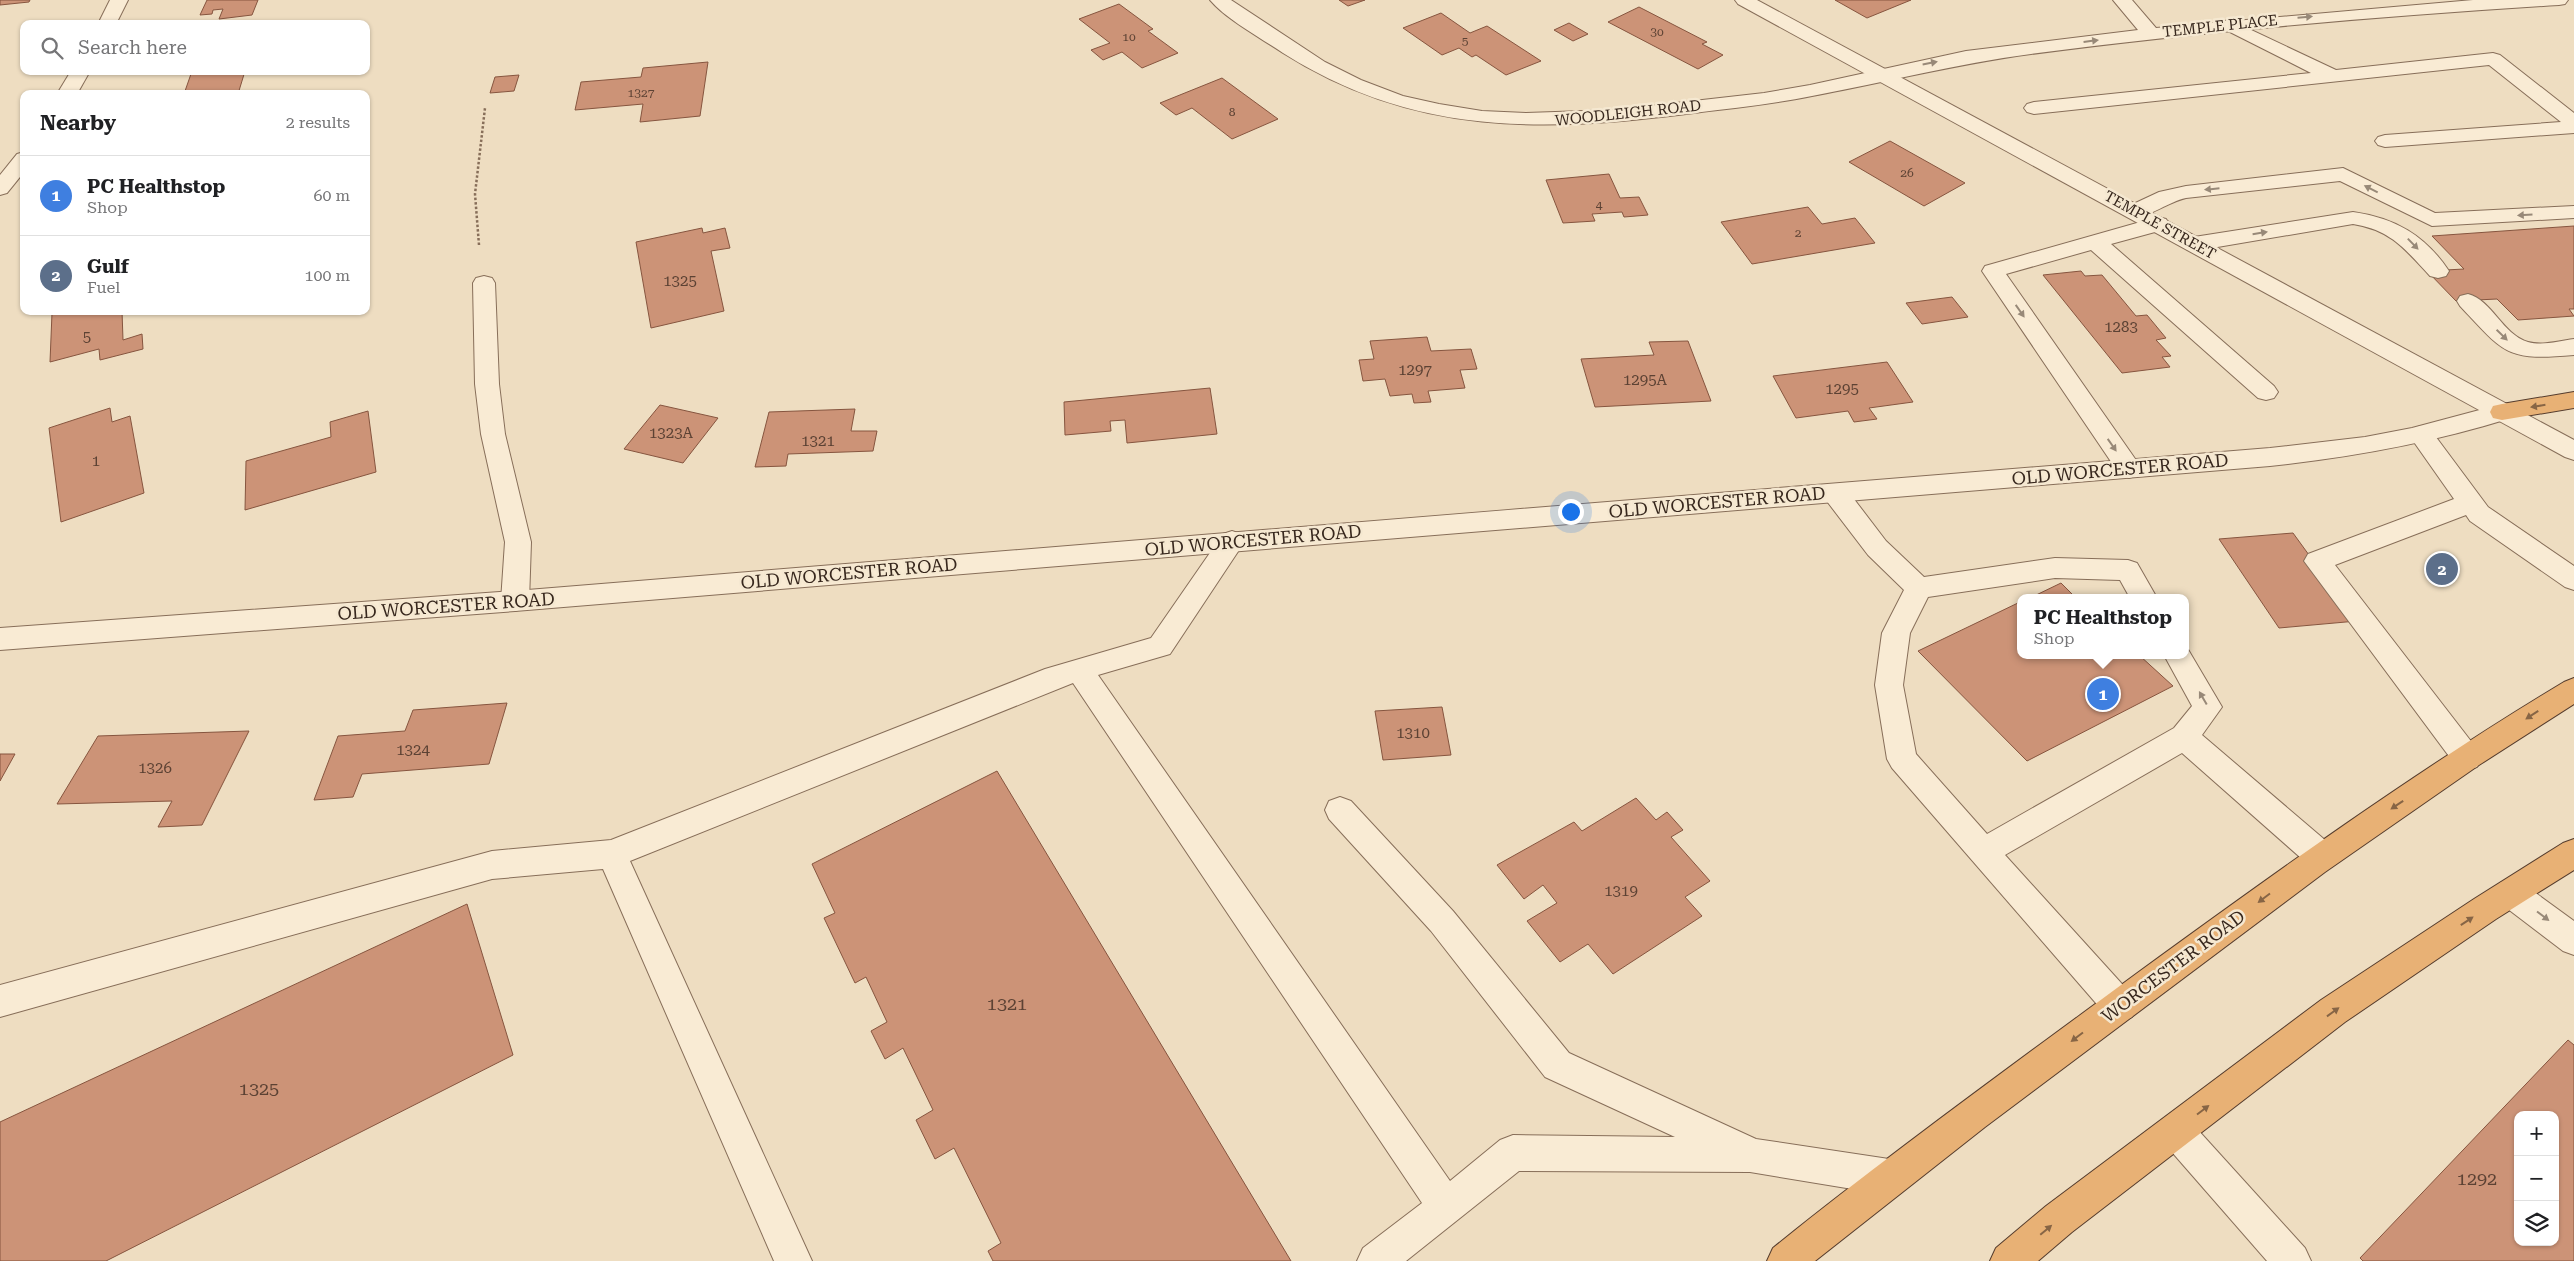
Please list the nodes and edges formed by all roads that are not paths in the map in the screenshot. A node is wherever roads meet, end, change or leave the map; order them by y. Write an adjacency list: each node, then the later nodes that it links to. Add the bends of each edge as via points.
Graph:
1 (119, 0): 6 (street)
2 (1219, 0): 9 (street, WOODLEIGH ROAD, via 1285,46 1355,84 1390,98 1475,116 1526,121 1620,117 1793,94)
3 (1744, 0): 9 (street, TEMPLE STREET)
4 (2122, 0): 8 (street)
5 (2559, 0): 7 (street, TEMPLE PLACE, one-way to 5, via 2314,16)
6 (109, 20)
7 (2230, 25): 8 (street, TEMPLE PLACE); 11 (street)
8 (2152, 34): 9 (street, TEMPLE PLACE, one-way to 8, via 1953,59)
9 (1883, 74): 18 (street, TEMPLE STREET)
10 (78, 75): 12 (street)
11 (2334, 76): 13 (street); 14 (street, via 2493,60)
12 (69, 90)
13 (2034, 108)
14 (2574, 125): 15 (street)
15 (2385, 141)
16 (20, 163): 17 (street)
17 (0, 189)
18 (2136, 211): 19 (street, one-way to 18, via 2432,220 2343,174 2186,192 2166,196); 20 (street, TEMPLE STREET)
19 (2574, 212)
20 (2158, 224): 21 (street); 22 (street, TEMPLE STREET)
21 (2095, 242): 27 (street); 32 (street, one-way to 32, via 1993,270)
22 (2194, 244): 23 (street, one-way to 23, via 2354,218 2376,220 2398,230); 29 (street, TEMPLE STREET)
23 (2438, 270)
24 (484, 283): 39 (street, via 493,434 518,542)
25 (2468, 301): 26 (street, one-way to 26, via 2519,348)
26 (2574, 347)
27 (2266, 392)
28 (2574, 400): 29 (highway, one-way to 29)
29 (2502, 412): 30 (street, OLD WORCESTER ROAD); 31 (street, TEMPLE STREET)
30 (2421, 436): 32 (street, OLD WORCESTER ROAD, via 2377,444); 34 (street)
31 (2574, 451)
32 (2129, 469): 33 (street, OLD WORCESTER ROAD)
33 (1835, 493): 35 (street, OLD WORCESTER ROAD); 37 (street, via 1877,548)
34 (2470, 503): 36 (street, via 2479,514); 45 (street, via 2317,561)
35 (1232, 541): 39 (street, OLD WORCESTER ROAD); 42 (street, via 1160,646)
36 (2574, 580)
37 (1918, 588): 38 (street, via 2055,568 2128,570); 47 (street, via 1896,633 1889,685 1902,759)
38 (2142, 594)
39 (515, 601): 40 (street, OLD WORCESTER ROAD)
40 (0, 639)
41 (2180, 659): 44 (street, one-way to 41, via 2208,707)
42 (1080, 670): 49 (street, via 1054,677); 58 (street)
43 (2574, 690): 45 (highway, WORCESTER ROAD, one-way to 45)
44 (2184, 737): 47 (street); 50 (street)
45 (2467, 758): 50 (highway, WORCESTER ROAD, one-way to 50)
46 (1340, 810): 56 (street, via 1442,921 1557,1065)
47 (1983, 852): 54 (street)
48 (2574, 853): 51 (highway)
49 (612, 854): 53 (street, via 492,865); 59 (street)
50 (2321, 856): 54 (highway, WORCESTER ROAD, one-way to 54)
51 (2511, 892): 52 (street, one-way to 52); 55 (highway, one-way to 51, via 2333,1011)
52 (2574, 940)
53 (0, 1001)
54 (2120, 1006): 57 (highway, WORCESTER ROAD, one-way to 57)
55 (2176, 1131): 62 (highway, one-way to 55); 63 (street)
56 (1754, 1156): 57 (street); 58 (street, via 1513,1153)
57 (1889, 1177): 61 (highway, WORCESTER ROAD)
58 (1446, 1207): 60 (street)
59 (793, 1261)
60 (1376, 1261)
61 (1786, 1261)
62 (2009, 1261)
63 (2292, 1261)

